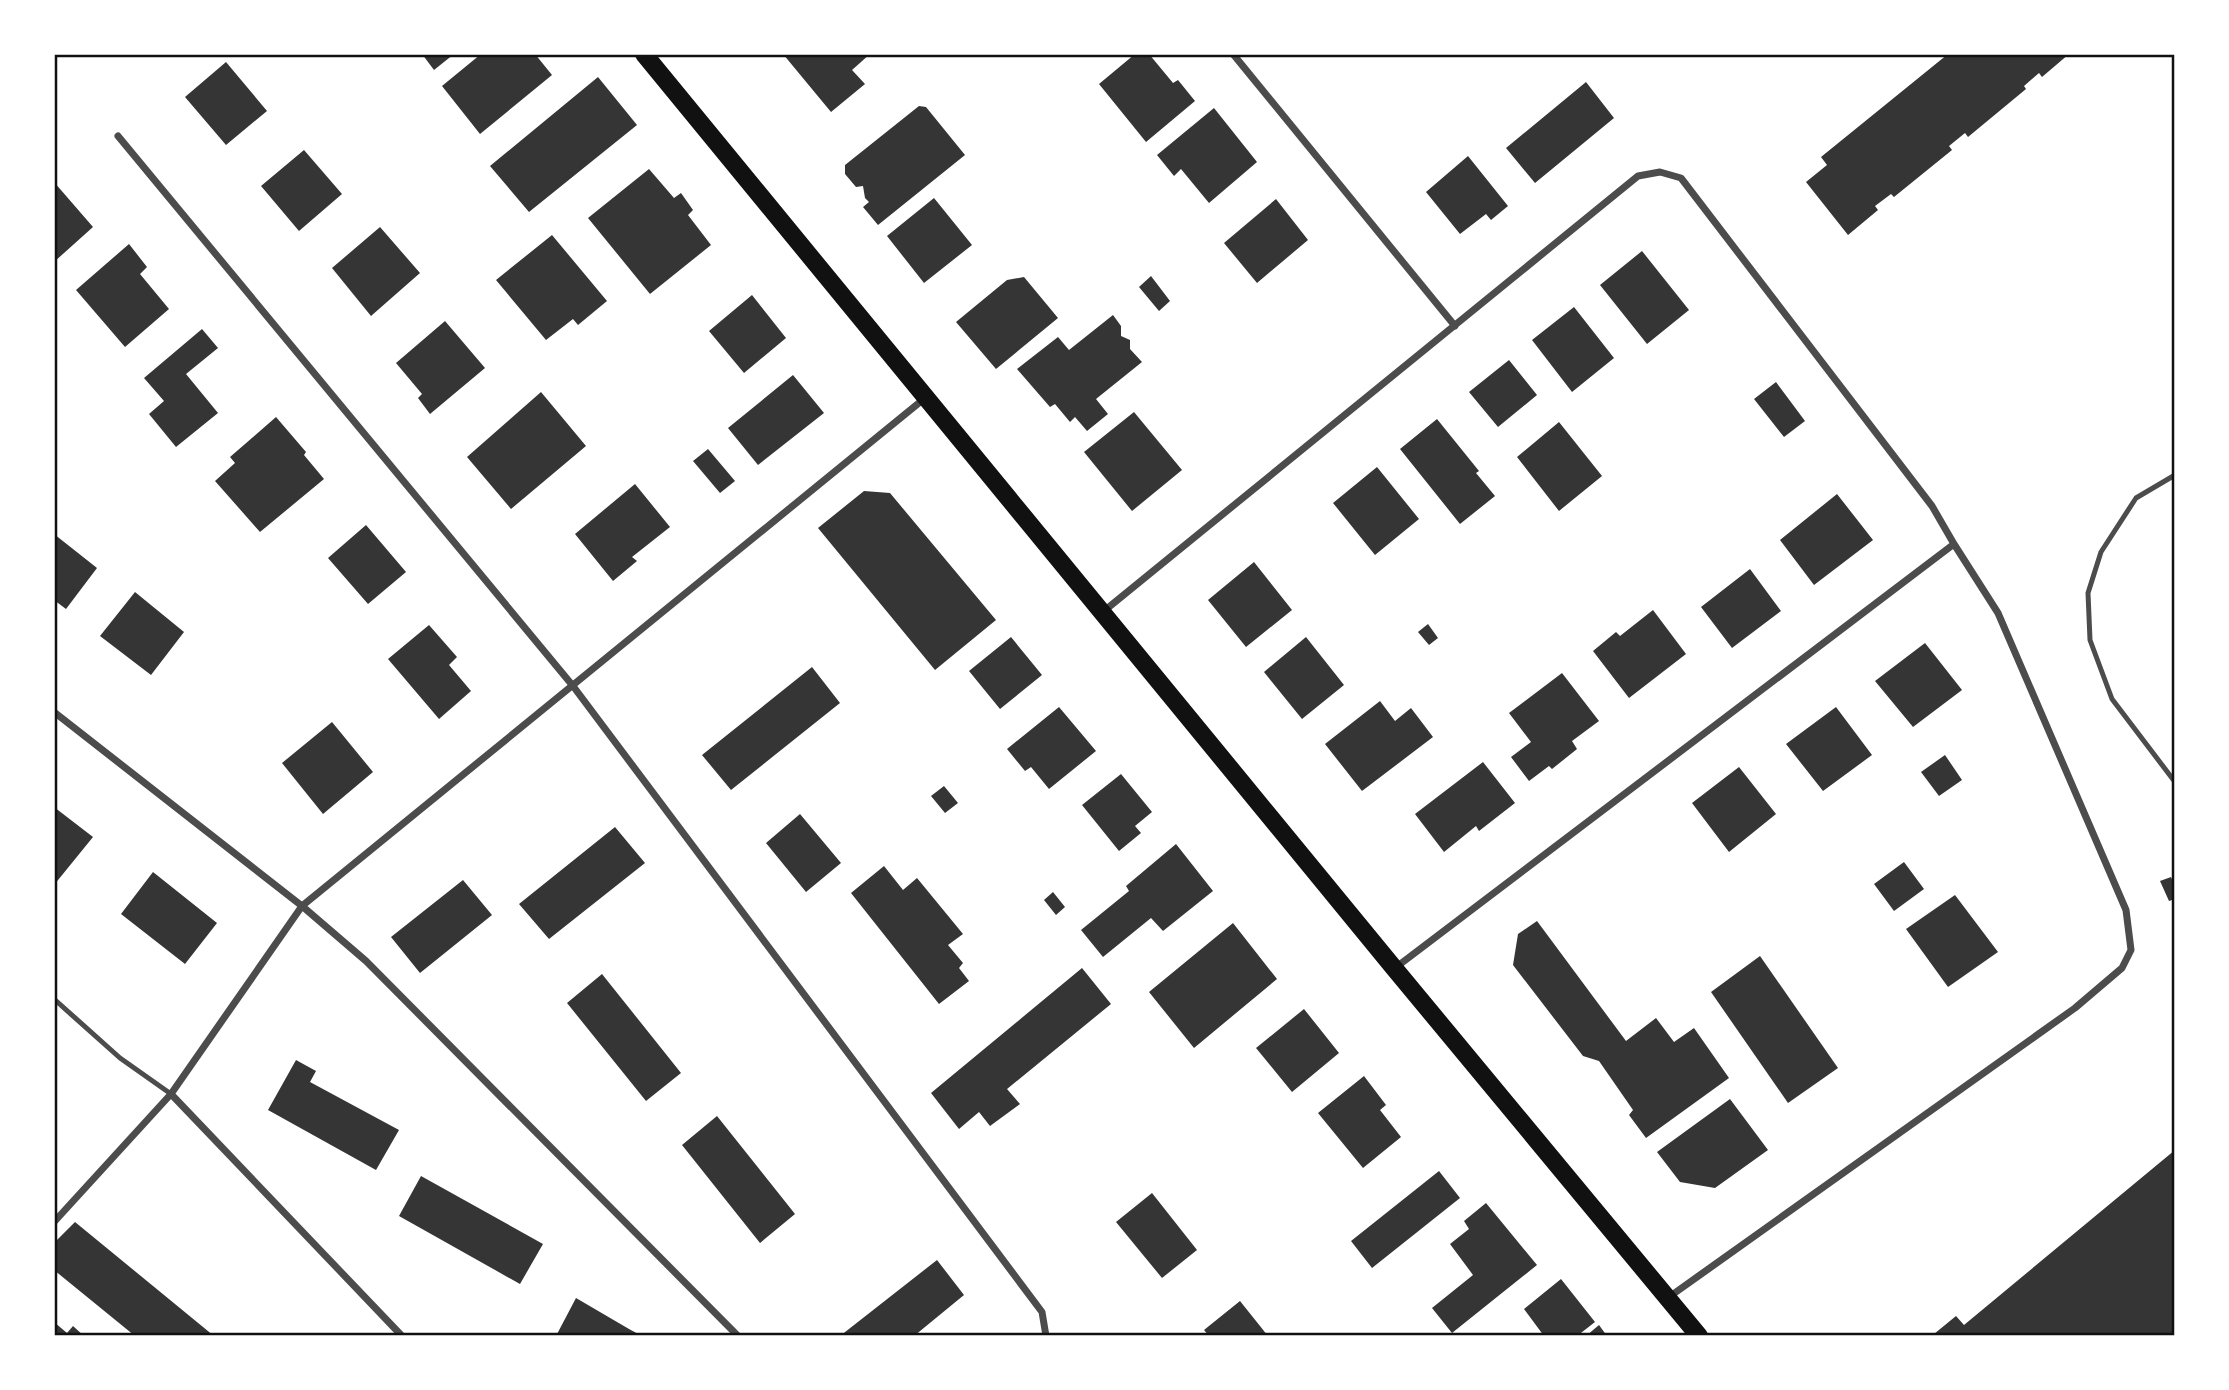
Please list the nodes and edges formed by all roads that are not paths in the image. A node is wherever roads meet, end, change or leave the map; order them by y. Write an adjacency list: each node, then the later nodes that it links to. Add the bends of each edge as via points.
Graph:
1 (644, 54): 5 (main road)
2 (1233, 54): 4 (street)
3 (118, 136): 9 (street)
4 (1455, 326): 7 (street, via 1639,176 1660,172 1681,178 1932,506); 8 (street)
5 (925, 397): 8 (main road); 9 (street)
6 (2175, 475): 11 (lane, via 2136,498 2101,552 2088,593 2090,640 2112,699)
7 (1954, 544): 13 (street); 17 (street, via 1998,613 2126,910 2131,950 2122,968 2075,1008)
8 (1102, 612): 13 (main road)
9 (573, 686): 12 (street); 20 (street, via 1042,1312)
10 (54, 712): 12 (street)
11 (2175, 782)
12 (302, 906): 15 (street); 19 (street, via 366,961)
13 (1394, 968): 17 (main road)
14 (54, 999): 15 (lane, via 120,1058)
15 (171, 1094): 16 (street); 18 (street)
16 (54, 1222)
17 (1669, 1298): 21 (main road)
18 (402, 1336)
19 (738, 1336)
20 (1046, 1336)
21 (1699, 1336)

